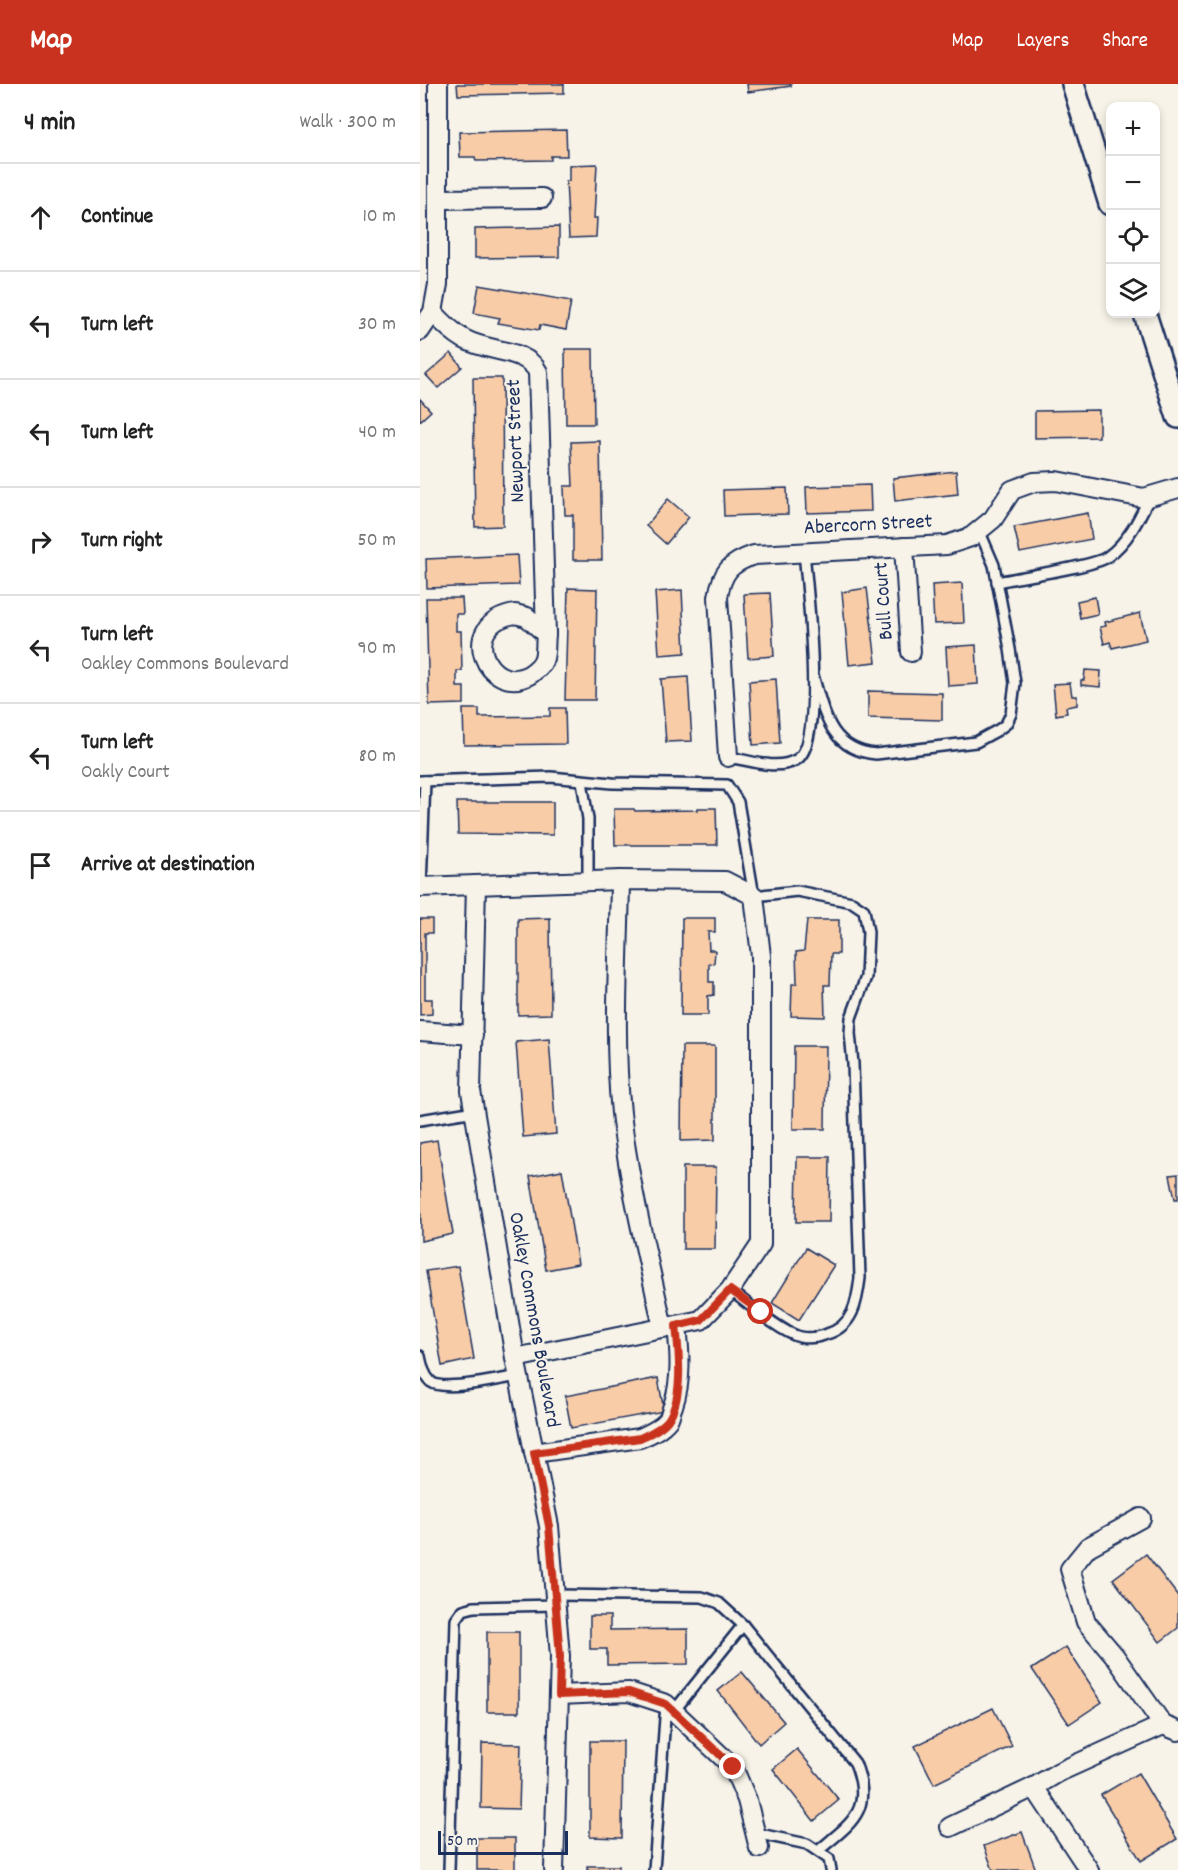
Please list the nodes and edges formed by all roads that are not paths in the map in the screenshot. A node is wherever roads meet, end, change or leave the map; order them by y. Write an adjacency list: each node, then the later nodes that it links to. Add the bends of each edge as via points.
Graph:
1 (438, 84): 5 (street)
2 (1073, 84): 3 (street)
3 (1106, 191)
4 (543, 198): 5 (street)
5 (438, 199): 6 (street, via 438,284)
6 (433, 312): 8 (street); 16 (street, Newport Street, via 464,339 524,356 538,372)
7 (1146, 318): 9 (street)
8 (420, 331)
9 (1178, 417)
10 (1178, 488): 11 (street, Abercorn Street)
11 (1150, 496): 12 (street, Abercorn Street, via 1056,481 1034,482 1012,490 993,519); 15 (lane, via 1137,524 1104,559)
12 (979, 530): 13 (street, Abercorn Street, via 947,545); 15 (lane)
13 (904, 547): 14 (street, Abercorn Street); 17 (street, Bull Court)
14 (804, 552): 18 (lane); 19 (street, Abercorn Street, via 754,555 739,560 720,583)
15 (997, 582): 18 (lane, via 1013,669 1014,697 1006,724 984,738 931,748 862,753 849,748 831,728)
16 (546, 634)
17 (910, 652)
18 (813, 675): 19 (lane, via 810,731 802,756 785,764)
19 (728, 758)
20 (422, 781): 21 (lane, via 551,777); 25 (lane)
21 (582, 781): 23 (lane, via 588,819); 26 (lane, via 727,785 738,802)
22 (620, 880): 23 (street); 26 (street, via 725,881); 32 (street, via 621,1113 639,1219)
23 (588, 881): 24 (street)
24 (476, 885): 25 (street); 28 (street, Oakley Commons Boulevard)
25 (421, 887)
26 (754, 896): 31 (street, via 761,956 761,1244); 31 (lane, via 797,891 852,902 864,910 868,932 866,977 851,1018 850,1033 860,1278 858,1300 850,1318 837,1331 817,1338 799,1337 785,1330)
27 (420, 1031): 28 (street)
28 (473, 1035): 29 (street, Oakley Commons Boulevard, via 471,1091)
29 (475, 1111): 30 (lane); 34 (street, Oakley Commons Boulevard)
30 (420, 1120)
31 (730, 1290): 32 (street, via 701,1320)
32 (670, 1327): 34 (street); 36 (street, via 680,1359 675,1400 668,1420 655,1432 640,1438)
33 (420, 1356): 35 (lane, via 422,1369 432,1382 445,1387)
34 (515, 1358): 35 (street, Oakley Commons Boulevard)
35 (519, 1376): 36 (street, Oakley Commons Boulevard)
36 (534, 1453): 38 (street, Oakley Commons Boulevard, via 549,1526)
37 (1141, 1518): 42 (street, via 1088,1547 1070,1569 1086,1622)
38 (556, 1600): 39 (lane, via 702,1597 719,1603); 40 (street, Oakley Commons Boulevard); 47 (lane, via 474,1607 463,1610 456,1620)
39 (743, 1625): 41 (lane); 46 (lane, via 855,1763 860,1776 860,1808 854,1820)
40 (559, 1695): 41 (street, via 629,1692); 48 (street, Oakley Commons Boulevard)
41 (670, 1708): 45 (street, via 733,1767); 49 (lane)
42 (1170, 1728): 43 (street, via 1059,1772)
43 (1034, 1787): 44 (street); 51 (street)
44 (950, 1827)
45 (757, 1840): 46 (lane, via 807,1844)
46 (818, 1851): 50 (lane, via 829,1859)
47 (449, 1870)
48 (554, 1870)
49 (654, 1870)
50 (831, 1870)
51 (1089, 1870)

